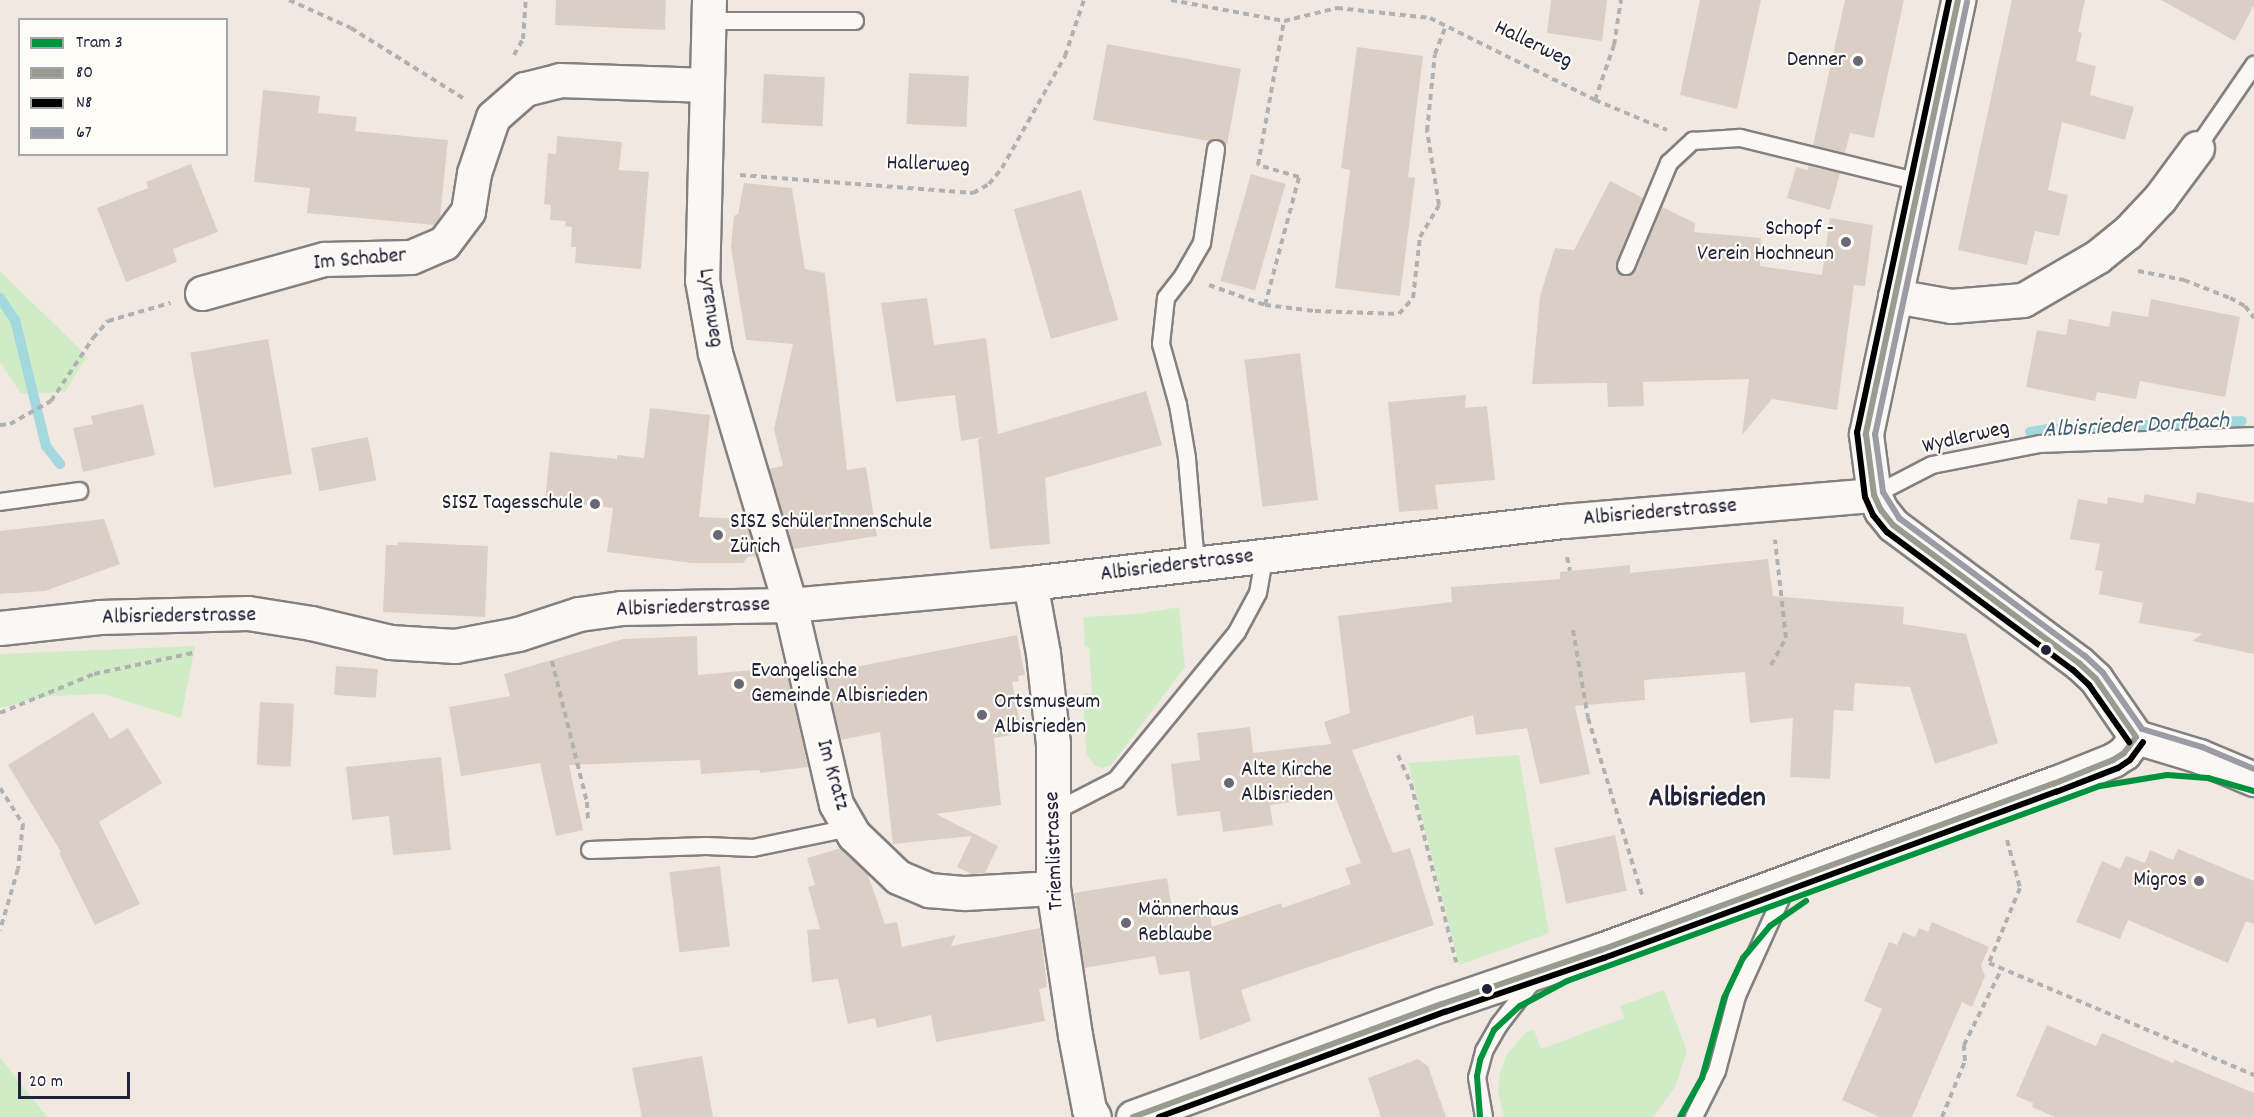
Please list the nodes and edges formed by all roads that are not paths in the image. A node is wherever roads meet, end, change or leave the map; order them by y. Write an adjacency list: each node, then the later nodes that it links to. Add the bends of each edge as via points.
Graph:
1 (1958, 0): 8 (street)
2 (708, 10): 3 (lane); 5 (street, Lyrenweg)
3 (855, 21)
4 (2254, 65): 7 (lane)
5 (707, 85): 10 (street, Im Schaber, via 560,80 525,89 493,117 474,173 468,211 444,243 411,257 324,259); 19 (street, Lyrenweg, via 702,280 716,353)
6 (1216, 148): 17 (lane, via 1202,243 1166,298 1161,344 1178,405 1187,458)
7 (2197, 148): 11 (street, via 2160,198 2112,245 2023,300 1952,306)
8 (1919, 182): 9 (lane, via 1740,138 1693,141 1669,163); 11 (street)
9 (1626, 266)
10 (202, 293)
11 (1895, 296): 14 (street, via 1866,434)
12 (2254, 436): 14 (lane, Wydlerweg, via 2040,444 1932,465)
13 (79, 491): 15 (lane)
14 (1874, 495): 16 (street, Albisriederstrasse, via 1563,521); 21 (street, via 1893,525 2079,663 2096,679)
15 (0, 502)
16 (1265, 555): 17 (street, Albisriederstrasse); 23 (lane, via 1258,593 1236,632 1116,780)
17 (1196, 564): 18 (street, Albisriederstrasse)
18 (1030, 583): 19 (street, Albisriederstrasse); 23 (street, Triemlistrasse, via 1053,744)
19 (790, 605): 20 (street, Albisriederstrasse, via 621,608 579,614 518,634 455,646 390,642 249,613 99,617); 24 (street, Im Kratz, via 836,804)
20 (0, 628)
21 (2136, 737): 22 (street, via 2190,753); 26 (street, via 2114,760)
22 (2254, 779)
23 (1052, 813): 27 (street, Triemlistrasse)
24 (850, 828): 25 (lane, via 753,848); 27 (street, Im Kratz, via 898,877 929,890 965,893)
25 (590, 850)
26 (1788, 882): 28 (street); 32 (lane, via 1737,996 1717,1071)
27 (1053, 888): 29 (street, Triemlistrasse, via 1075,1035 1089,1109)
28 (1542, 970): 30 (street); 31 (lane, via 1484,1051 1477,1078)
29 (1094, 1117)
30 (1133, 1117)
31 (1484, 1117)
32 (1694, 1117)

